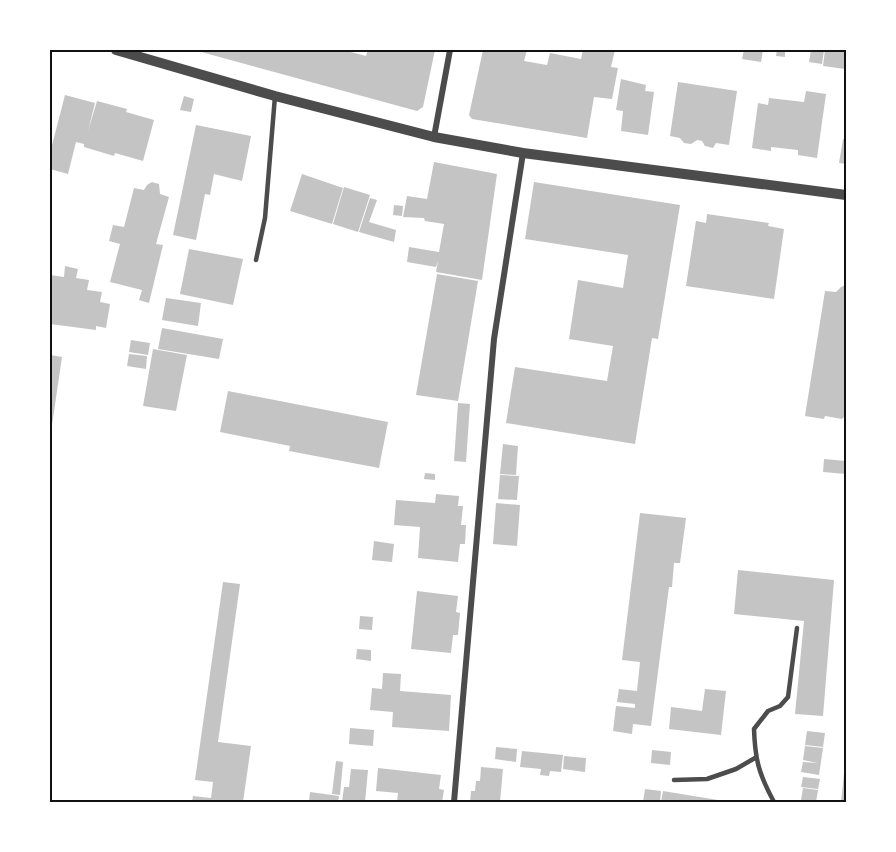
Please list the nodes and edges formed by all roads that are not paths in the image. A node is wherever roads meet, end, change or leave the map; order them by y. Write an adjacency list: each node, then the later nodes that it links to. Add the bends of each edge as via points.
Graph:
1 (116, 50): 3 (street)
2 (450, 50): 4 (street)
3 (275, 96): 4 (street); 7 (lane, via 265,218)
4 (434, 137): 5 (street)
5 (523, 153): 6 (street); 11 (street, via 494,339)
6 (846, 195)
7 (256, 260)
8 (797, 628): 9 (lane, via 788,697 768,711 754,729)
9 (755, 758): 10 (lane, via 707,779); 12 (lane)
10 (674, 780)
11 (454, 802)
12 (774, 802)

